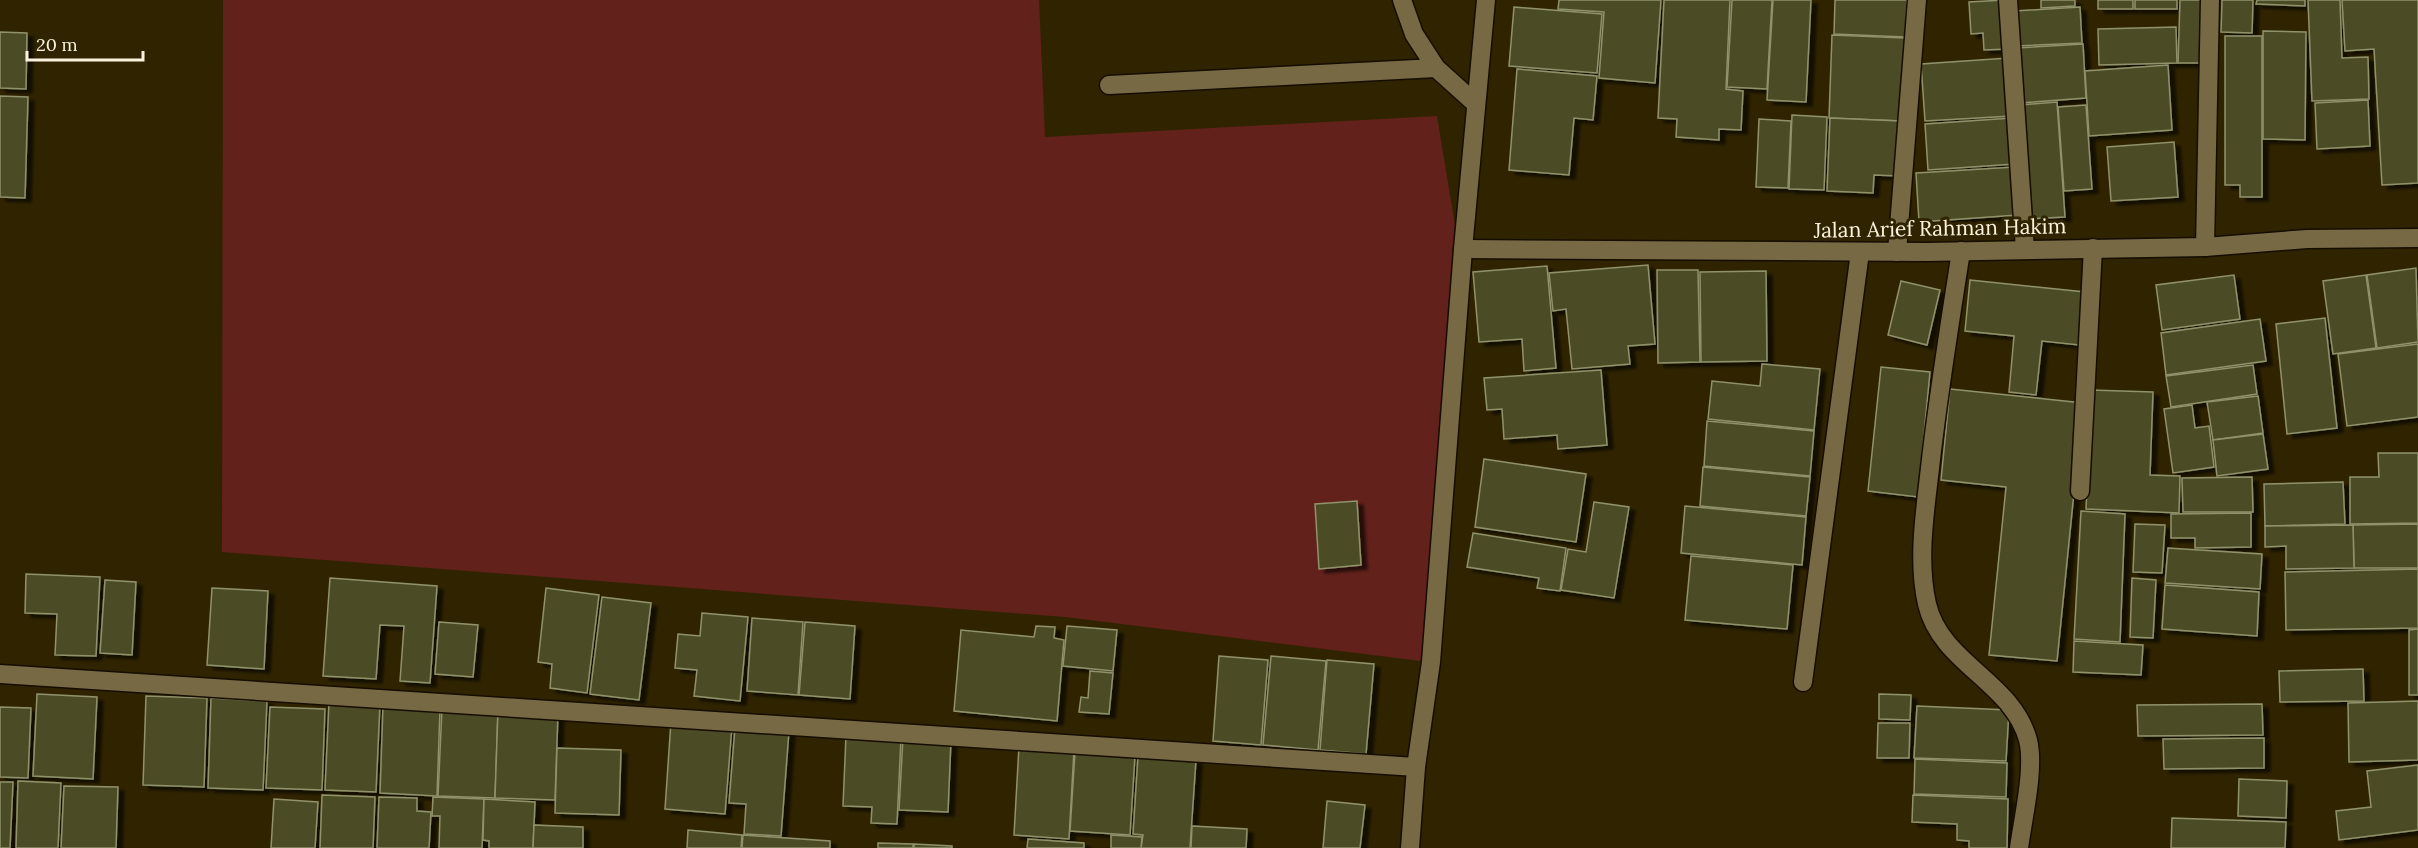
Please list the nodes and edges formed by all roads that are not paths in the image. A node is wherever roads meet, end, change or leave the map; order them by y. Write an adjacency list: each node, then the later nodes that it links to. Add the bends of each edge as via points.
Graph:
1 (1402, 0): 6 (street, via 1414,34)
2 (1486, 0): 8 (street)
3 (1917, 0): 16 (street)
4 (2008, 0): 13 (street)
5 (2210, 0): 10 (street)
6 (1437, 68): 7 (street); 8 (street)
7 (1109, 85)
8 (1476, 104): 12 (street)
9 (2418, 238): 10 (street, Jalan Arief Rahman Hakim, via 2307,239)
10 (2205, 247): 11 (street, Jalan Arief Rahman Hakim)
11 (2093, 248): 13 (street, Jalan Arief Rahman Hakim); 17 (street)
12 (1462, 249): 15 (street, Jalan Arief Rahman Hakim); 20 (street, via 1431,662)
13 (2025, 250): 14 (street, Jalan Arief Rahman Hakim)
14 (1961, 251): 16 (street, Jalan Arief Rahman Hakim); 22 (street, via 1936,413 1922,579 1936,631 1958,657 2006,698 2021,721 2030,764)
15 (1860, 252): 16 (street, Jalan Arief Rahman Hakim); 19 (street)
16 (1898, 252)
17 (2080, 491)
18 (0, 674): 20 (street)
19 (1803, 682)
20 (1416, 767): 21 (street)
21 (1410, 848)
22 (2019, 848)

